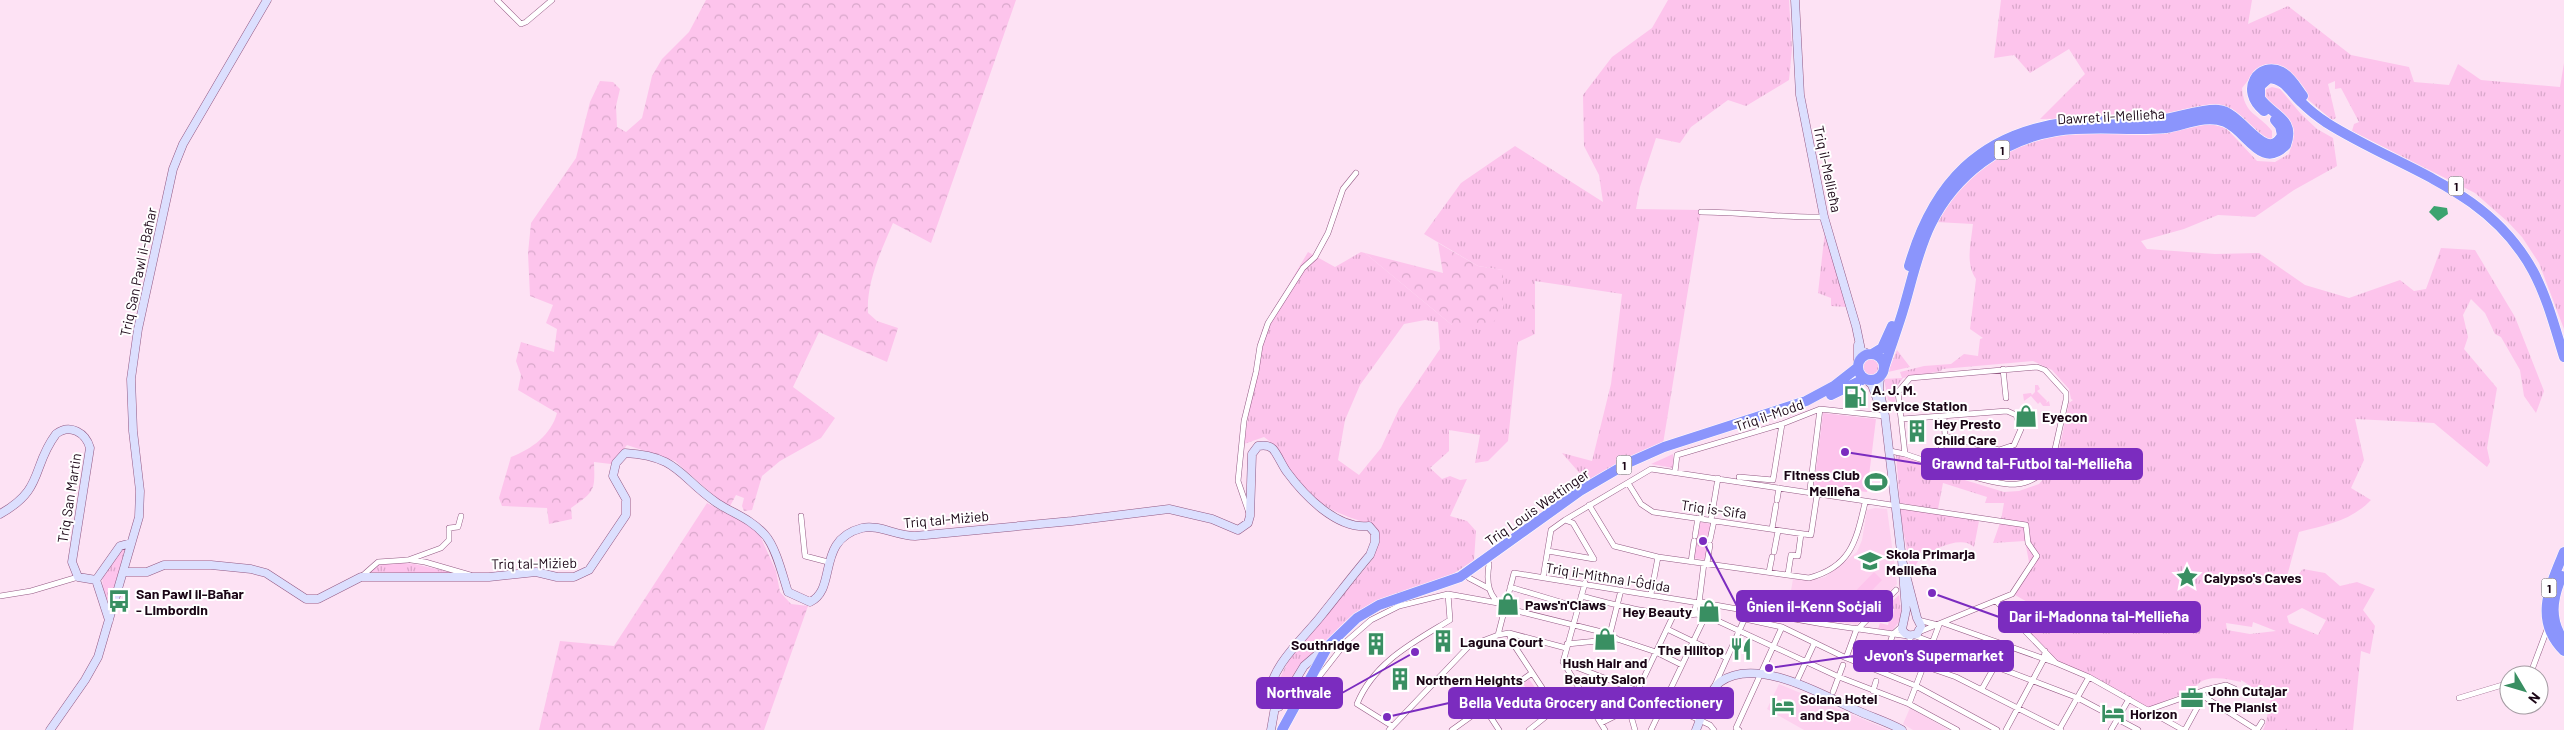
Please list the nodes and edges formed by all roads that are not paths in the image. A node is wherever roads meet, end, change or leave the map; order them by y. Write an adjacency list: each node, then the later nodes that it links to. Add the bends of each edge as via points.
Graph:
1 (267, 0): 45 (street, Triq San Pawl il-Baħar, via 183,144 173,169 133,360 131,400 141,504)
2 (497, 0): 3 (street, via 521,24)
3 (552, 0)
4 (1795, 0): 7 (street, Triq il-Mellieħa, via 1800,95)
5 (1356, 173): 39 (street, via 1343,189 1316,257 1303,268 1268,323 1260,346 1244,421 1238,481)
6 (1701, 212): 7 (street)
7 (1824, 217): 9 (street, Triq il-Mellieħa)
8 (2564, 335): 10 (highway, Dawret il-Mellieħa / 1, via 2542,273 2498,215 2460,188 2335,123 2304,98 2289,78 2276,70 2259,74 2251,86 2254,101 2282,130 2280,140 2270,145 2260,142 2237,118 2219,110 2152,121 2053,125 2012,136 1980,154 1953,178 1924,220 1888,337 1882,348)
9 (1858, 340): 10 (street, Triq il-Mellieħa, via 1861,350); 12 (street, Triq il-Mellieħa)
10 (1870, 354): 12 (highway); 14 (highway, via 1881,359)
11 (2564, 357): 14 (highway, Dawret il-Mellieħa / 1, via 2533,271 2514,240 2494,219 2477,204 2330,125 2282,82 2269,78 2260,86 2260,98 2289,129 2286,145 2273,154 2256,148 2226,122 2210,119 2151,129 2056,131 2016,143 1976,167 1958,182 1930,225)
12 (1858, 366): 15 (highway); 105 (highway, Triq Louis Wettinger / 1, via 1834,386 1806,401 1664,447 1628,463 1580,491 1460,577 1379,605 1357,618)
13 (2003, 369): 16 (street); 20 (street, via 1910,378 1898,392); 25 (street, via 2037,366 2066,392 2051,467 2034,480 1999,483)
14 (1882, 372): 15 (highway, via 1876,380); 18 (street, via 1879,389)
15 (1865, 380): 18 (street, via 1872,385 1880,409); 54 (highway, Triq Louis Wettinger / 1, via 1808,407 1694,442 1646,461 1583,496)
16 (2006, 398)
17 (1820, 409): 18 (street, Triq il-Modd); 21 (street, Triq il-Modd); 31 (street)
18 (1886, 416): 24 (street)
19 (1944, 416): 20 (street); 22 (street); 22 (street, via 2007,411 2016,415 2021,429 2014,445 2000,450)
20 (1902, 419): 25 (street)
21 (1782, 424): 26 (street, Triq il-Modd, via 1677,455); 27 (street, via 1774,480)
22 (1945, 436): 23 (street)
23 (1941, 448)
24 (1890, 451): 25 (street); 34 (street)
25 (1905, 454)
26 (1675, 472): 28 (street); 29 (street, via 1651,469)
27 (1739, 477)
28 (1718, 478): 30 (street); 42 (street)
29 (1628, 483): 35 (street); 40 (street, Triq is-Sifa, via 1641,504 1653,512)
30 (1779, 488): 32 (street); 43 (street)
31 (1810, 489)
32 (1817, 495): 33 (street); 44 (street, Triq is-Sifa, via 1811,535)
33 (1865, 503): 34 (street); 58 (street, via 1855,543 1835,568 1809,578)
34 (1894, 504): 50 (street); 74 (street, via 2026,526 2028,543 2037,556 2012,594)
35 (1588, 505): 41 (street); 48 (street, via 1614,546)
36 (0, 514): 60 (street, Triq San Martin, via 32,486 56,434 74,430 84,435 90,448 72,556)
37 (461, 516): 49 (street, via 458,527 448,530 448,542)
38 (801, 516): 51 (street, via 805,556)
39 (1250, 516): 51 (street, Triq tal-Miżieb, via 1248,523 1238,530 1212,519 1169,509 915,536 863,528 839,540); 148 (street, via 1252,454 1258,446 1267,445 1273,449 1288,474 1322,507 1347,523 1369,526 1375,533 1370,555 1302,636 1281,667 1268,693)
40 (1698, 518): 42 (street, Triq is-Sifa); 52 (street)
41 (1565, 520): 46 (street, via 1551,530); 46 (street, via 1573,523 1594,559)
42 (1712, 520): 43 (street, Triq is-Sifa); 53 (street)
43 (1775, 530): 44 (street, Triq is-Sifa); 57 (street)
44 (1801, 534): 58 (street, via 1798,556 1792,556)
45 (131, 543): 56 (street, Triq San Pawl il-Baħar); 64 (street, via 120,546)
46 (1548, 551): 63 (street)
47 (2564, 552): 91 (highway, 1, via 2546,599)
48 (1658, 557): 52 (street); 71 (street)
49 (408, 560): 59 (street); 61 (street, via 378,562)
50 (1902, 560): 85 (street); 87 (street)
51 (828, 562): 59 (street, Triq tal-Miżieb, via 824,585 817,599 810,602 795,597 788,592 766,536 750,520 717,503 674,466 647,454 625,453 616,463 612,476 626,499 626,515 589,570 568,577 536,572 489,577)
52 (1691, 562): 53 (street)
53 (1705, 563): 57 (street); 76 (street)
54 (1489, 564): 62 (highway, Triq Louis Wettinger / 1); 67 (street)
55 (2564, 570): 101 (highway, 1, via 2553,607 2555,624)
56 (124, 572): 61 (street, Triq tal-Miżieb, via 147,572 164,565 251,569 266,574 306,600 318,598); 86 (street, Triq San Pawl il-Baħar)
57 (1769, 572): 58 (street)
58 (1788, 574)
59 (470, 575): 61 (street, Triq tal-Miżieb)
60 (78, 577): 64 (street); 72 (street)
61 (361, 577)
62 (1469, 578): 67 (street); 133 (highway, Triq Louis Wettinger / 1, via 1438,592 1392,605 1354,628 1332,650)
63 (1543, 578): 65 (street, Triq il-Mitħna l-Ġdida); 66 (street, Triq il-Mitħna l-Ġdida, via 1514,573)
64 (96, 580): 86 (street)
65 (1585, 583): 68 (street, Triq il-Mitħna l-Ġdida); 73 (street)
66 (1510, 587): 79 (street); 80 (street)
67 (1488, 588): 75 (street)
68 (1622, 590): 71 (street, Triq il-Mitħna l-Ġdida); 77 (street)
69 (1896, 590): 92 (street)
70 (1448, 594): 75 (street); 133 (street, via 1400,606 1371,620 1347,641); 158 (street, via 1450,620 1396,653 1373,676 1357,704)
71 (1651, 594): 76 (street, Triq il-Mitħna l-Ġdida)
72 (0, 596)
73 (1581, 596): 77 (street); 79 (street)
74 (1996, 600): 88 (street); 111 (street)
75 (1498, 603): 80 (street)
76 (1699, 603): 78 (street); 83 (street, via 1695,608)
77 (1618, 605): 82 (street); 96 (street)
78 (1708, 606): 81 (street); 83 (street, via 1709,610)
79 (1577, 607): 89 (street)
80 (1505, 608): 89 (street); 98 (street)
81 (1748, 611): 84 (street); 92 (street)
82 (1674, 614): 83 (street); 93 (street)
83 (1702, 615): 94 (street); 102 (street)
84 (1745, 619): 90 (street); 94 (street)
85 (1918, 619): 87 (street); 88 (street); 99 (street, via 1921,626)
86 (110, 623): 160 (street, Triq San Pawl il-Baħar, via 93,668)
87 (1903, 623): 97 (street); 99 (street, via 1903,632)
88 (1941, 624): 99 (street); 103 (street); 107 (street)
89 (1572, 626): 96 (street); 106 (street)
90 (1782, 627): 104 (street); 108 (street)
91 (2548, 627): 109 (highway, 1); 120 (street)
92 (1858, 628): 97 (street); 113 (street)
93 (1667, 629): 102 (street); 110 (street)
94 (1739, 632): 108 (street); 112 (street)
95 (1509, 633): 98 (street); 106 (street); 124 (street)
96 (1610, 634): 100 (street)
97 (1893, 634): 99 (street); 123 (street)
98 (1498, 635): 158 (street, via 1469,646)
99 (1913, 635): 103 (street); 121 (street, via 1904,659)
100 (1617, 639): 106 (street); 110 (street)
101 (2564, 641)
102 (1693, 642): 112 (street); 118 (street)
103 (1932, 643): 121 (street); 122 (street)
104 (1814, 644): 113 (street); 116 (street)
105 (1328, 646): 148 (street, via 1304,666 1279,707); 162 (highway, Triq Louis Wettinger / 1)
106 (1567, 646): 115 (street)
107 (2006, 646): 114 (street); 122 (street)
108 (1773, 647): 116 (street); 125 (street)
109 (2564, 651)
110 (1656, 652): 118 (street); 139 (street)
111 (2045, 652): 114 (street); 117 (street)
112 (1727, 658): 134 (street)
113 (1846, 658): 123 (street)
114 (2044, 659): 117 (street); 128 (street)
115 (1563, 662): 137 (street); 139 (street)
116 (1806, 662): 126 (street); 130 (street)
117 (2056, 663): 127 (street)
118 (1682, 665): 146 (street)
119 (1844, 665): 126 (street)
120 (2534, 665)
121 (1924, 666): 131 (street); 135 (street)
122 (1994, 666): 128 (street); 135 (street)
123 (1880, 671): 131 (street)
124 (1532, 673): 149 (street); 151 (street)
125 (1760, 673): 130 (street); 134 (street, via 1739,673); 159 (street)
126 (1839, 677): 140 (street); 141 (street)
127 (2088, 677): 143 (street); 145 (street)
128 (2033, 680): 143 (street); 150 (street)
129 (1876, 681): 140 (street)
130 (1796, 683): 172 (street)
131 (1916, 686): 147 (street); 174 (street)
132 (2499, 686): 144 (street)
133 (1311, 687): 163 (highway, Triq Louis Wettinger / 1)
134 (1715, 688): 154 (street)
135 (1982, 689): 150 (street)
136 (2235, 689): 138 (street, via 2226,685)
137 (1580, 690): 151 (street); 157 (street)
138 (2205, 690): 142 (street); 153 (street)
139 (1638, 691): 146 (street); 152 (street)
140 (1873, 691): 147 (street)
141 (1833, 692)
142 (2203, 696): 179 (street); 180 (street)
143 (2078, 698): 155 (street); 176 (street)
144 (2459, 698)
145 (2128, 699): 153 (street); 155 (street)
146 (1664, 703): 154 (street); 169 (street)
147 (1909, 704): 173 (street)
148 (1274, 707): 161 (street)
149 (1484, 707): 164 (street); 165 (street)
150 (2018, 708): 175 (street); 176 (street)
151 (1556, 709): 166 (street)
152 (1629, 709): 157 (street); 168 (street)
153 (2148, 710): 179 (street)
154 (1700, 720): 170 (street); 171 (street)
155 (2117, 720): 177 (street); 178 (street)
156 (2262, 722): 180 (street)
157 (1601, 723): 167 (street)
158 (1390, 728)
159 (1737, 729)
160 (50, 730)
161 (1271, 730)
162 (1282, 730)
163 (1288, 730)
164 (1452, 730)
165 (1500, 730)
166 (1529, 730)
167 (1605, 730)
168 (1634, 730)
169 (1651, 730)
170 (1696, 730)
171 (1714, 730)
172 (1902, 730)
173 (1957, 730)
174 (1997, 730)
175 (2006, 730)
176 (2060, 730)
177 (2112, 730)
178 (2138, 730)
179 (2184, 730)
180 (2257, 730)

